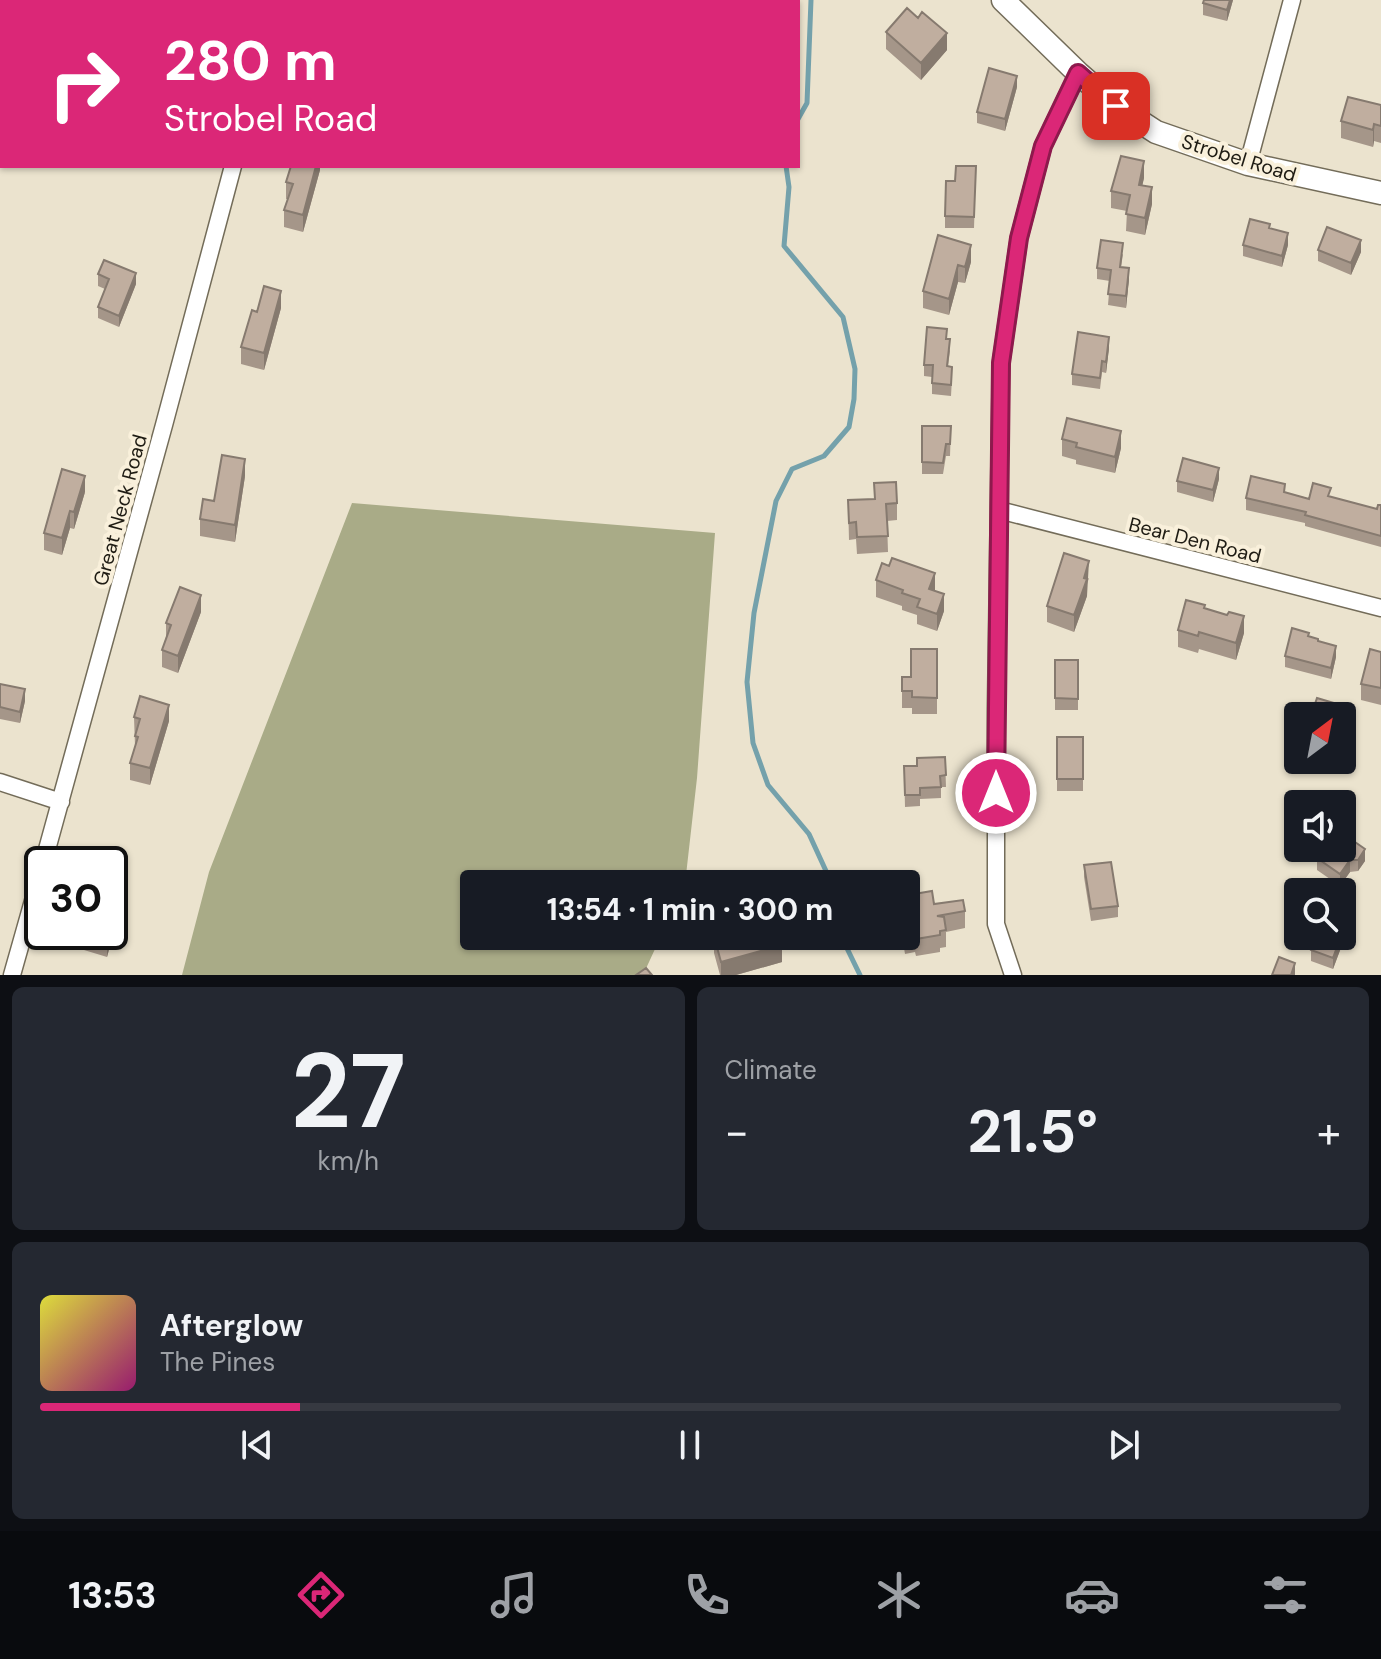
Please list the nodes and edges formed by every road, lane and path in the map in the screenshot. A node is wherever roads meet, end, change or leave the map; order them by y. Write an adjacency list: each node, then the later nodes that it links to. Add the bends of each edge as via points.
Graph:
1 (1003, 0): 3 (street, Strobel Road)
2 (1292, 0): 4 (street)
3 (1078, 73): 4 (street, Strobel Road, via 1156,132); 7 (street, via 1043,146 1019,238 1001,363)
4 (1248, 164): 6 (street, Strobel Road)
5 (232, 168): 10 (street, Great Neck Road)
6 (1381, 193)
7 (999, 510): 8 (street, Bear Den Road); 14 (street, via 996,924)
8 (1381, 608)
9 (0, 782): 10 (street)
10 (61, 802): 11 (street, Great Neck Road)
11 (49, 846)
12 (24, 933): 13 (street, Great Neck Road)
13 (12, 975)
14 (1013, 975)

